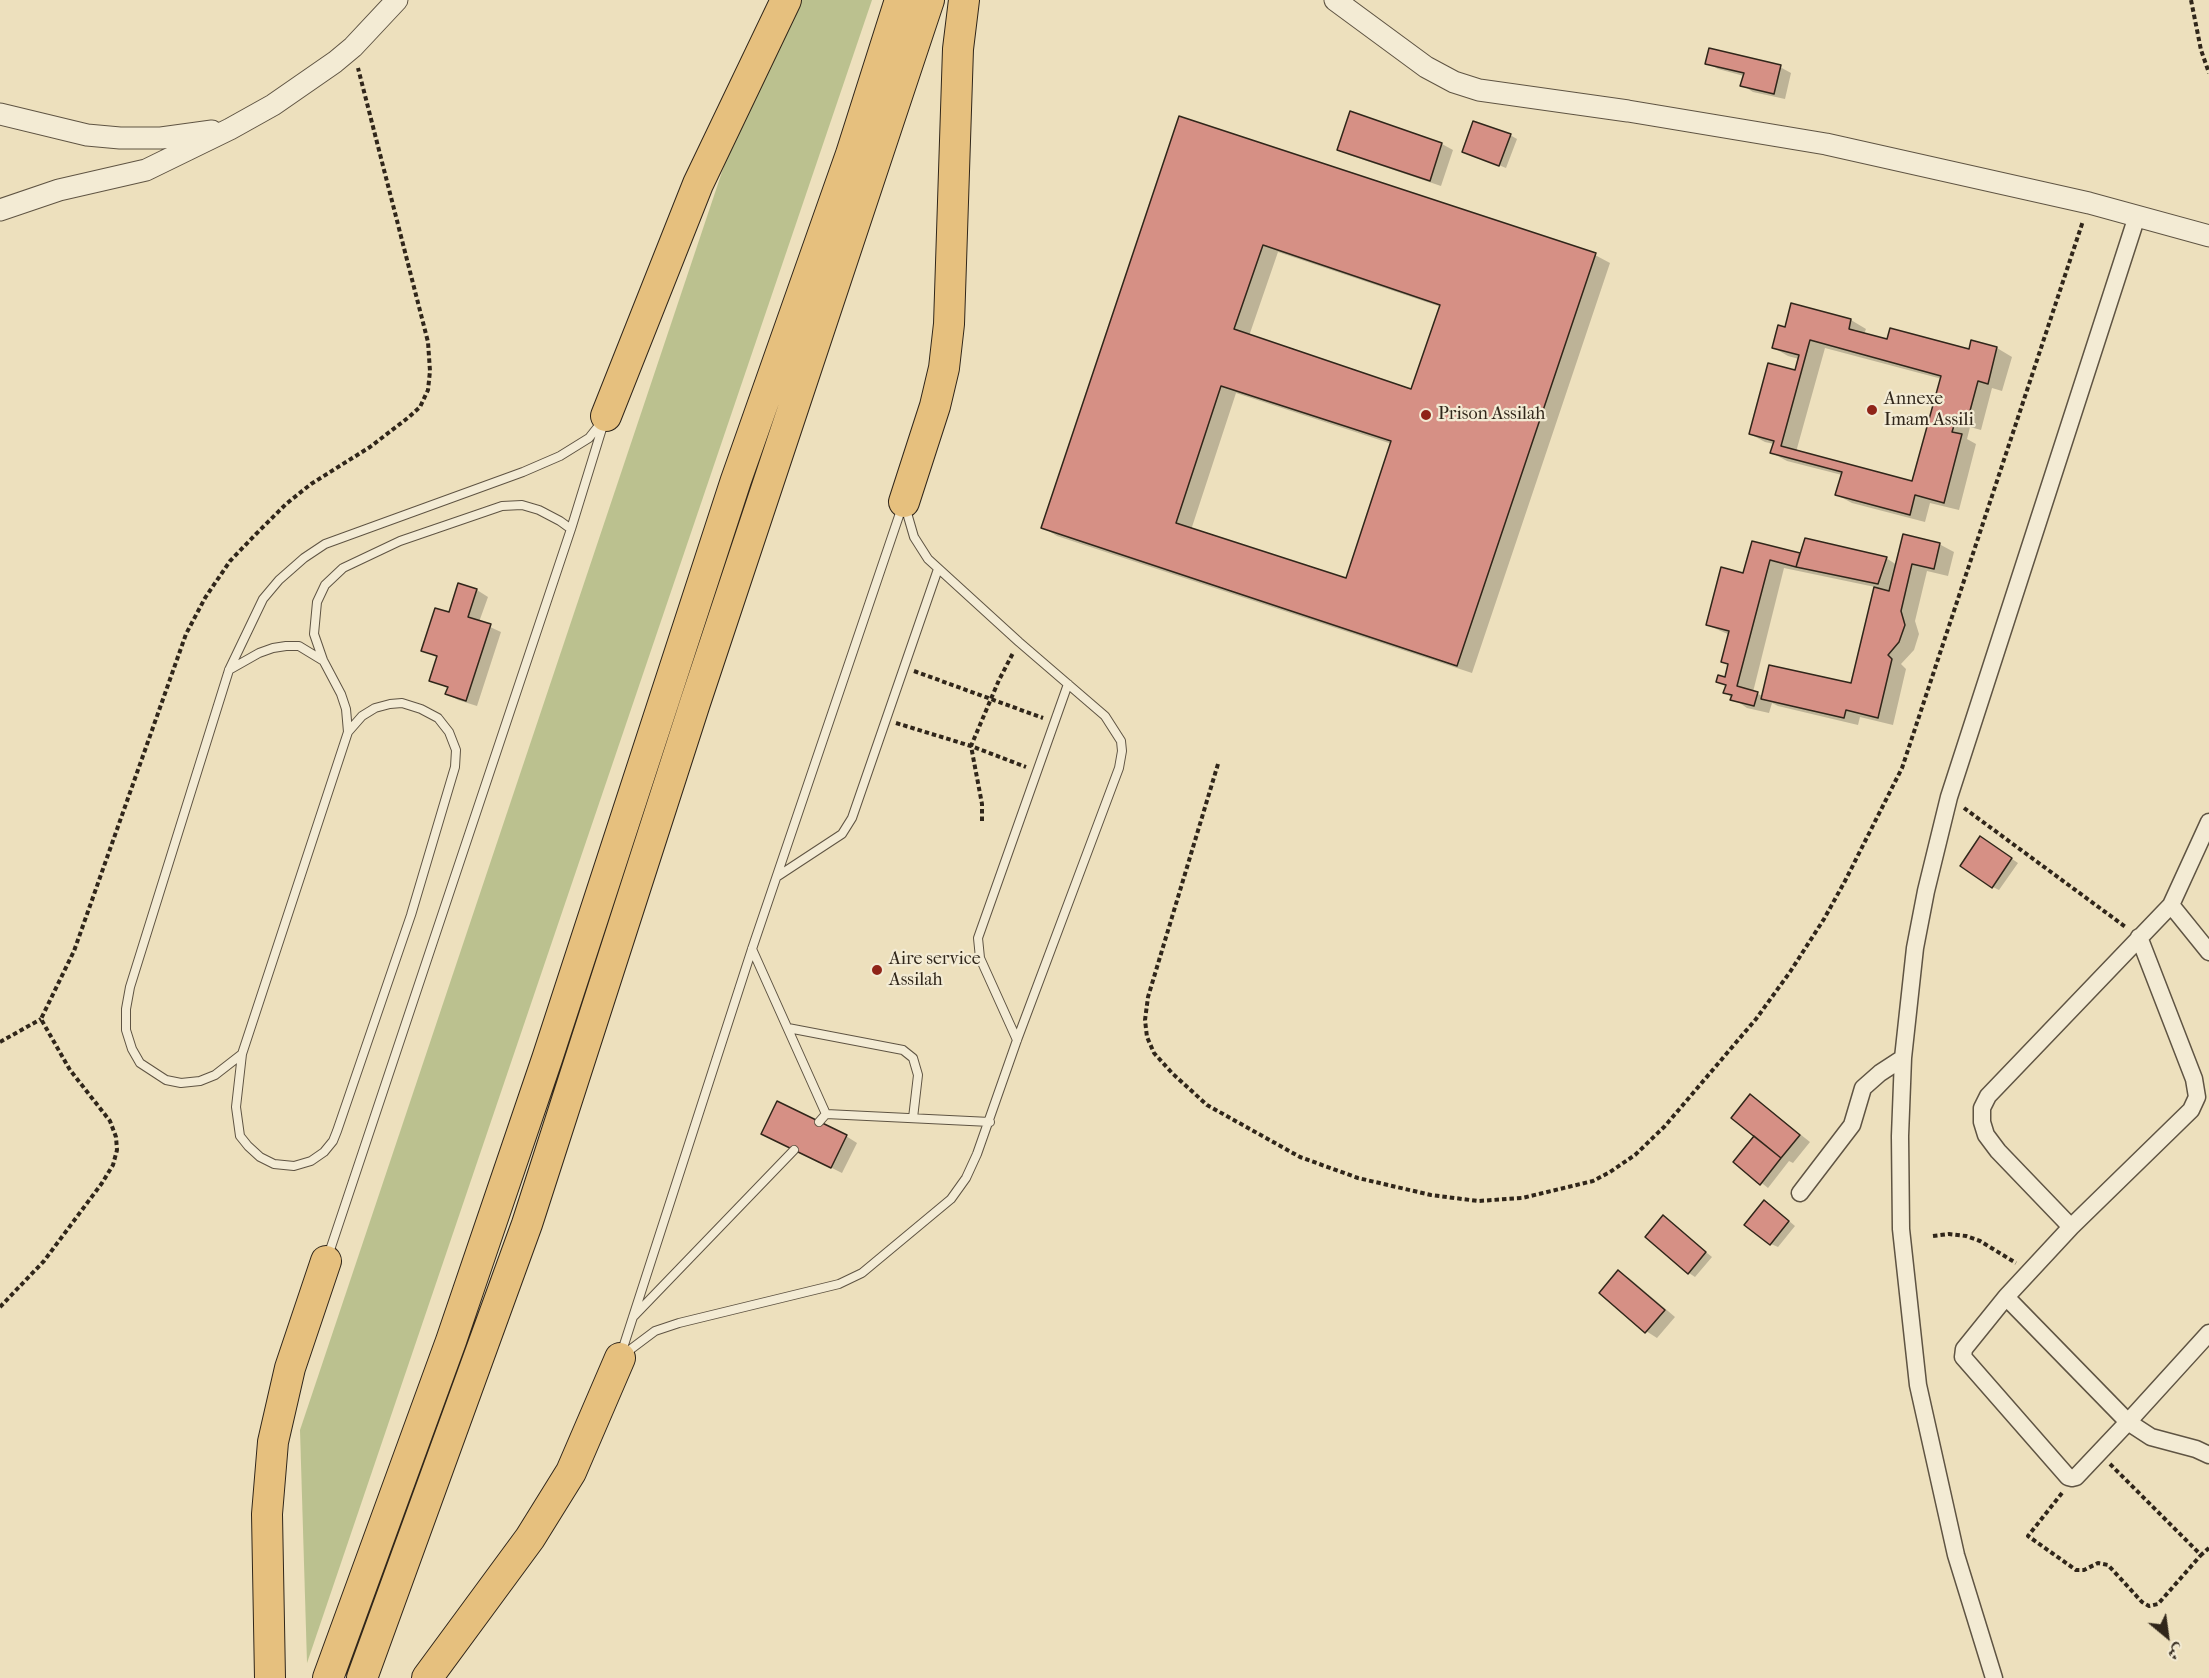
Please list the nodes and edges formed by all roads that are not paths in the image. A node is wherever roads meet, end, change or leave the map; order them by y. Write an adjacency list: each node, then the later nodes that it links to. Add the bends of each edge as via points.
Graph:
1 (397, 0): 8 (street, via 335,62)
2 (786, 0): 12 (highway, via 698,184)
3 (900, 0): 45 (highway, via 851,154 736,480 455,1330)
4 (929, 0): 46 (highway, via 691,714 527,1224)
5 (964, 0): 13 (highway, via 958,49 949,324 944,368)
6 (1335, 0): 10 (street, via 1426,67 1479,90 1826,144)
7 (0, 114): 8 (street, via 87,135 120,138 161,138)
8 (230, 129): 9 (street, via 146,170 59,190)
9 (0, 210)
10 (2137, 216): 11 (street); 29 (street, via 1949,796 1915,948)
11 (2209, 236)
12 (606, 416): 14 (lane); 17 (lane, via 589,438 560,456 325,544 304,558 263,599)
13 (904, 502): 15 (lane, via 914,537); 21 (lane)
14 (571, 529): 16 (lane, via 539,510 522,505 502,506 355,561 325,585 317,602 314,634); 37 (lane)
15 (938, 569): 18 (lane); 21 (lane, via 852,818 842,834)
16 (323, 660): 17 (lane, via 299,646 286,646 259,653); 19 (lane, via 341,694)
17 (229, 670): 28 (lane, via 130,987 126,1030 140,1063 166,1080 200,1081)
18 (1068, 684): 27 (lane, via 978,938 980,958); 27 (lane, via 1105,716 1121,741 1122,751)
19 (348, 732): 28 (lane); 28 (lane, via 375,708 402,703 438,718 456,750 455,767 411,915 337,1131 324,1152 294,1166 267,1161 248,1146 240,1136 236,1115)
20 (2209, 822): 22 (street)
21 (777, 877): 24 (lane)
22 (2171, 905): 23 (street); 25 (street)
23 (2139, 936): 36 (street, via 2194,1079 2197,1097 2191,1110); 36 (street, via 1988,1096 1982,1108 1986,1135)
24 (752, 949): 26 (lane); 39 (lane)
25 (2209, 952)
26 (788, 1028): 30 (lane); 31 (lane, via 903,1050 913,1058 918,1075)
27 (1017, 1040): 33 (lane)
28 (243, 1054)
29 (1903, 1058): 35 (street, via 1863,1088 1852,1125); 48 (street, via 1901,1229 1918,1385 1956,1555)
30 (826, 1114): 31 (lane); 32 (lane)
31 (912, 1118): 33 (lane)
32 (819, 1122)
33 (990, 1122): 41 (lane, via 966,1178 951,1199 862,1273 839,1284 671,1326 648,1336)
34 (794, 1150): 39 (lane)
35 (1800, 1193)
36 (2071, 1227): 38 (street)
37 (326, 1261): 44 (highway, via 290,1368 273,1442 267,1514)
38 (2006, 1297): 42 (street); 42 (street, via 1964,1349 1963,1357 2068,1477 2076,1477)
39 (631, 1320): 41 (lane)
40 (2207, 1341): 42 (street)
41 (620, 1358): 47 (highway, via 571,1472 530,1538)
42 (2128, 1422): 43 (street, via 2151,1437)
43 (2209, 1455)
44 (270, 1678)
45 (328, 1678)
46 (362, 1678)
47 (427, 1678)
48 (1994, 1678)

